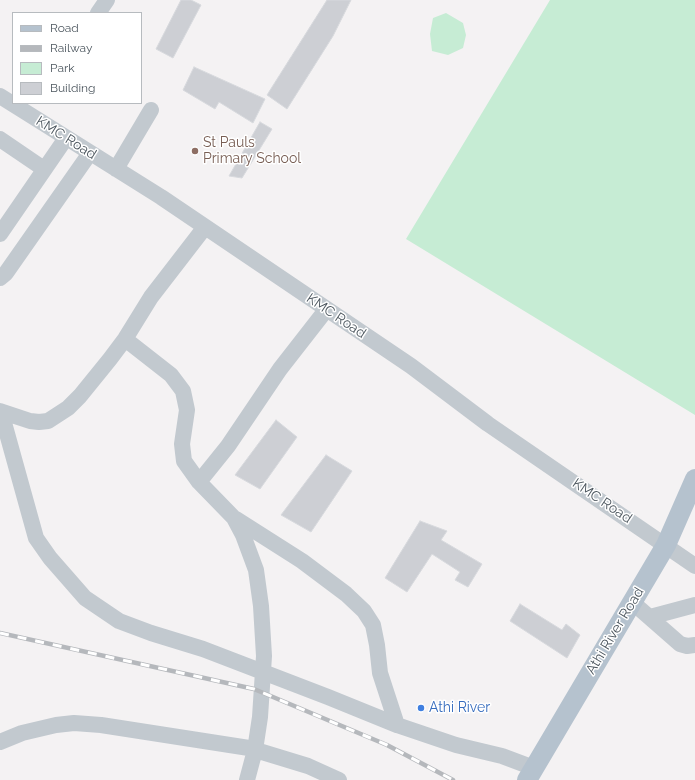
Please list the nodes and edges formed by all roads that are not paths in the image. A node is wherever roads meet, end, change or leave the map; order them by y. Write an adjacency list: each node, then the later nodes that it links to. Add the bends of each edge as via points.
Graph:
1 (107, 0): 2 (street)
2 (99, 12)
3 (0, 96): 4 (street, KMC Road)
4 (12, 101)
5 (20, 104): 6 (street, KMC Road)
6 (33, 109): 8 (street, KMC Road)
7 (151, 110): 12 (street)
8 (66, 138): 10 (street, KMC Road); 11 (street)
9 (0, 139): 11 (street)
10 (90, 153): 12 (street, KMC Road); 15 (street)
11 (44, 169): 14 (street)
12 (116, 169): 13 (street, KMC Road)
13 (205, 227): 16 (street, KMC Road); 17 (street, via 151,297)
14 (0, 234)
15 (0, 278)
16 (326, 310): 20 (street, via 280,369 228,446); 22 (street, KMC Road, via 411,366 488,424)
17 (125, 339): 18 (street, via 80,396 58,416 48,421 30,421); 20 (street, via 171,375 183,391 187,410 182,444 184,461)
18 (1, 411): 28 (street, via 36,538 85,598 119,621)
19 (695, 479): 22 (main road, Athi River Road)
20 (200, 482): 21 (street)
21 (234, 518): 28 (street, via 256,570 263,630); 29 (street, via 302,561 364,611 373,625 380,673)
22 (666, 545): 23 (street, KMC Road); 24 (main road, Athi River Road)
23 (695, 566)
24 (632, 602): 26 (street); 32 (main road, Athi River Road)
25 (695, 605): 26 (street)
26 (650, 618): 27 (street, via 680,644)
27 (695, 645)
28 (263, 672): 29 (street); 31 (street)
29 (397, 726): 32 (street, via 456,745 502,756)
30 (0, 742): 31 (street, via 40,728 74,723 142,731)
31 (255, 750): 33 (street); 34 (street, via 308,766)
32 (530, 774)
33 (247, 780)
34 (339, 780)

